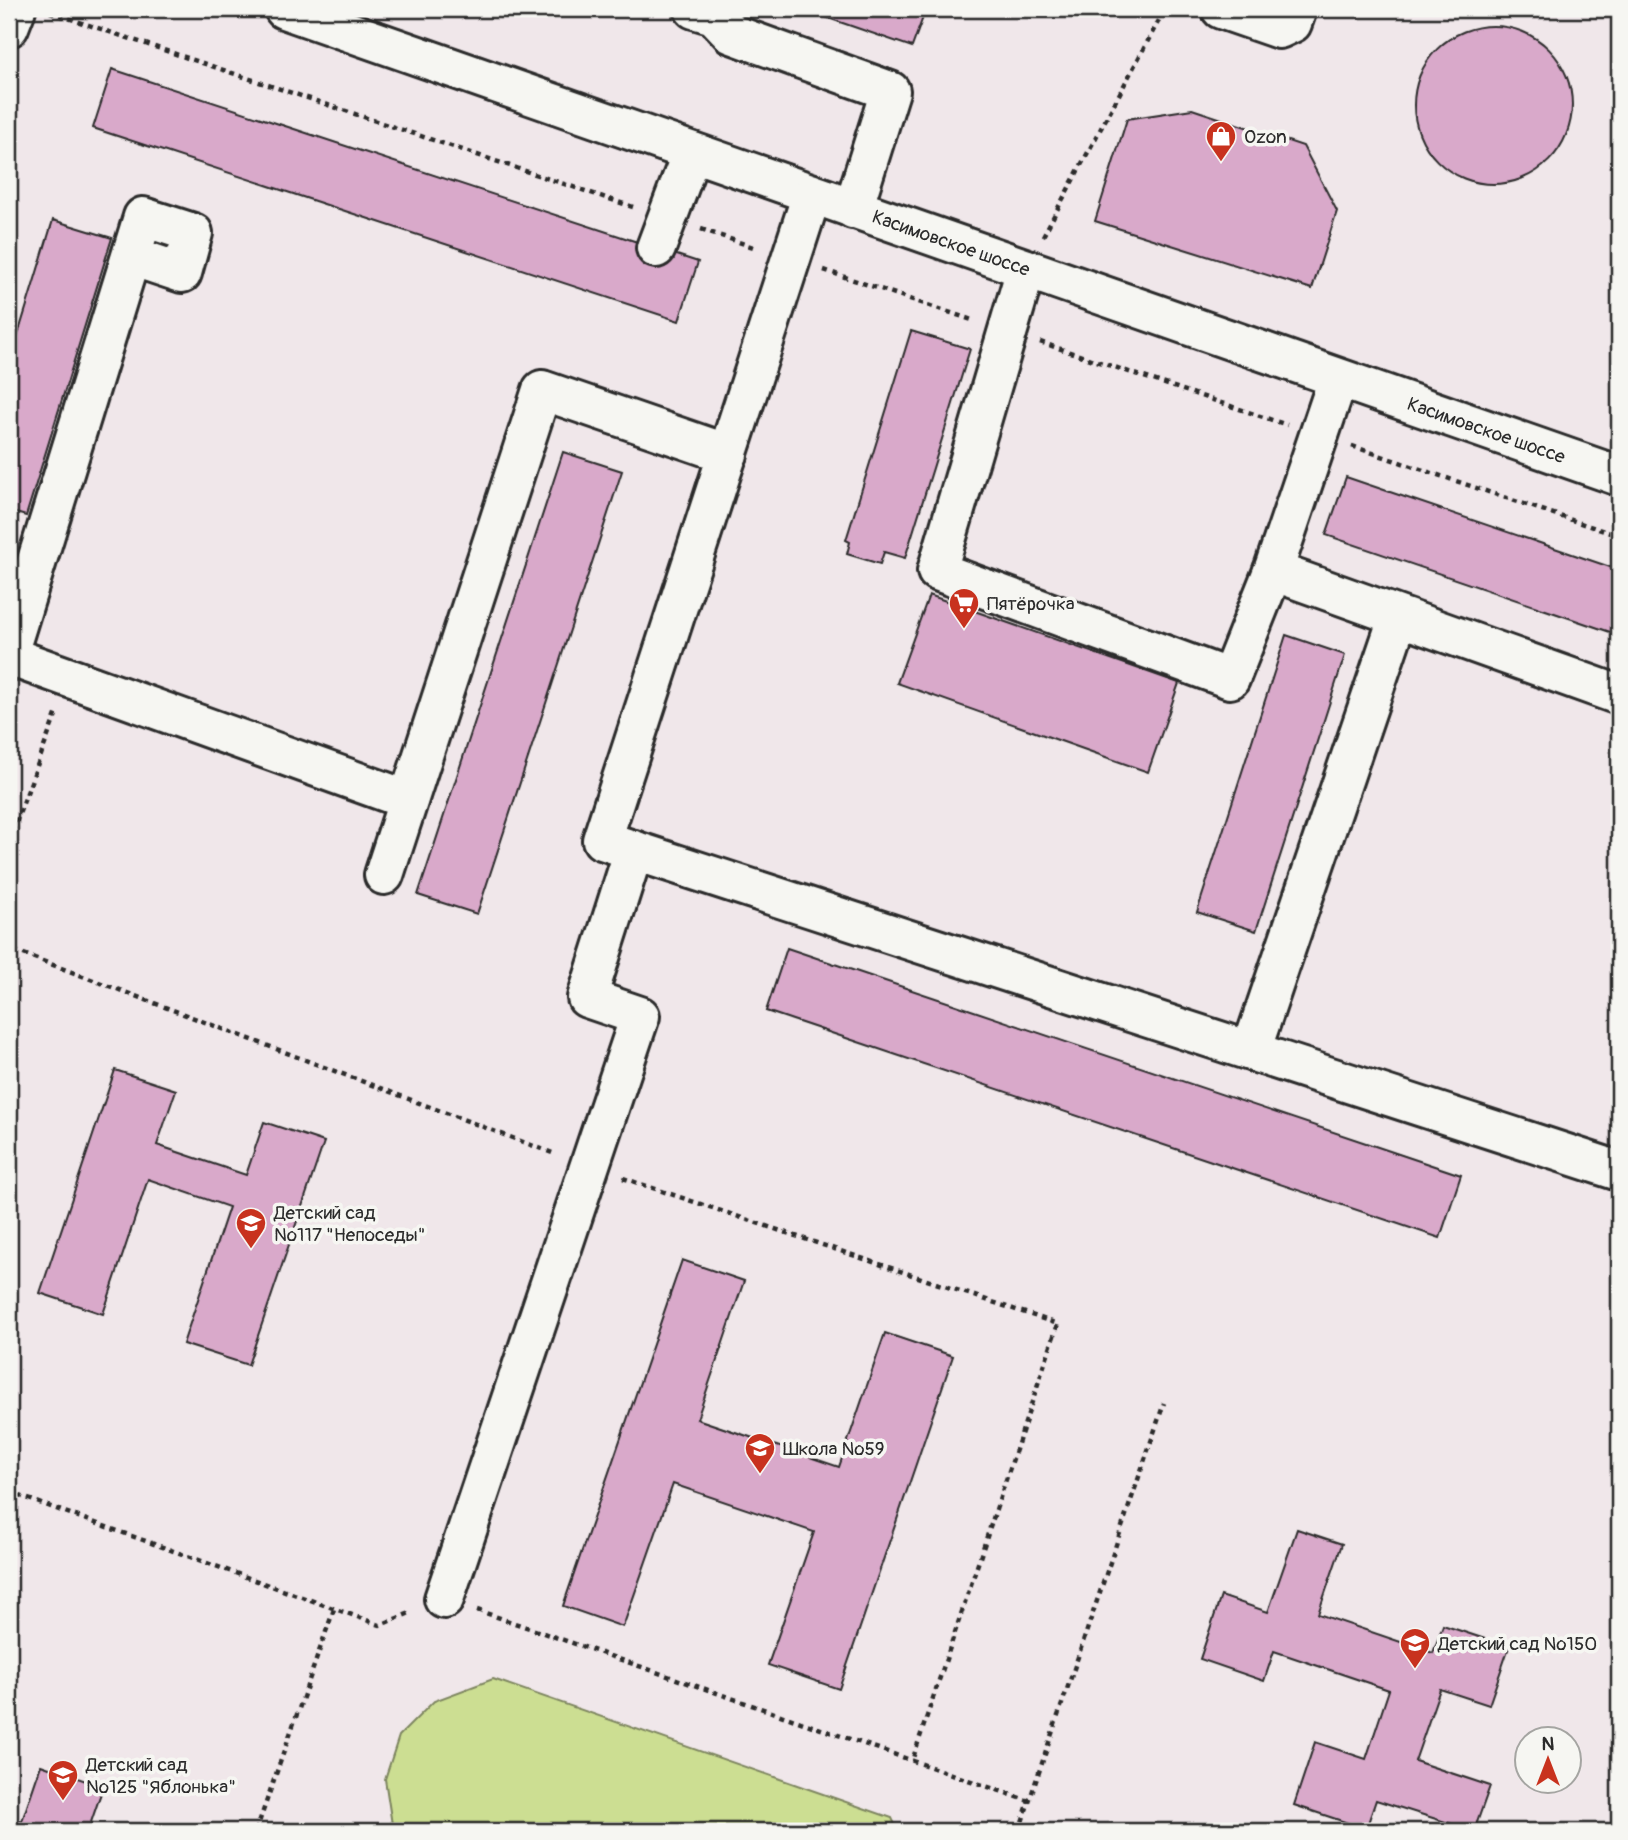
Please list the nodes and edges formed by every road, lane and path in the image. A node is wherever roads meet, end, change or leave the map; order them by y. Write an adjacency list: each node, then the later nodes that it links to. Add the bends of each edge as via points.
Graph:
1 (16, 9): 8 (street)
2 (39, 9): 12 (path)
3 (284, 9): 9 (street, Касимовское шоссе)
4 (694, 9): 11 (street, via 714,15 732,34 890,91)
5 (1165, 9): 15 (path)
6 (1221, 9): 7 (street, via 1279,29 1292,23)
7 (1297, 9)
8 (9, 27)
9 (692, 152): 10 (street, Касимовское шоссе); 12 (street)
10 (812, 194): 11 (street, Касимовское шоссе); 14 (street)
11 (853, 209): 15 (street, Касимовское шоссе)
12 (662, 233): 14 (path)
13 (131, 256): 24 (street)
14 (791, 259): 16 (path); 19 (street)
15 (1026, 269): 16 (street); 17 (street, Касимовское шоссе)
16 (1007, 331): 18 (path); 22 (street, via 937,571 1230,679)
17 (1338, 379): 18 (street); 20 (street, Касимовское шоссе)
18 (1319, 435): 21 (path); 22 (street)
19 (728, 454): 27 (street, via 542,390); 29 (street, via 602,840)
20 (1619, 476)
21 (1619, 536)
22 (1273, 571): 23 (street)
23 (1398, 618): 26 (street); 34 (street)
24 (9, 654): 25 (street)
25 (70, 678): 27 (street); 28 (path)
26 (1619, 695)
27 (408, 800): 30 (street)
28 (9, 841)
29 (634, 850): 34 (street); 35 (street, via 587,998 640,1016)
30 (384, 875)
31 (9, 948): 32 (path)
32 (16, 951): 33 (path); 35 (path)
33 (9, 972)
34 (1251, 1051): 36 (street)
35 (589, 1167): 39 (street); 41 (path, via 1058,1324)
36 (1619, 1171)
37 (1164, 1403): 42 (path)
38 (9, 1492): 40 (path)
39 (444, 1599): 40 (path, via 380,1625); 41 (path)
40 (334, 1609): 43 (path)
41 (912, 1761): 42 (path)
42 (1029, 1801): 44 (path)
43 (256, 1831)
44 (1019, 1831)

